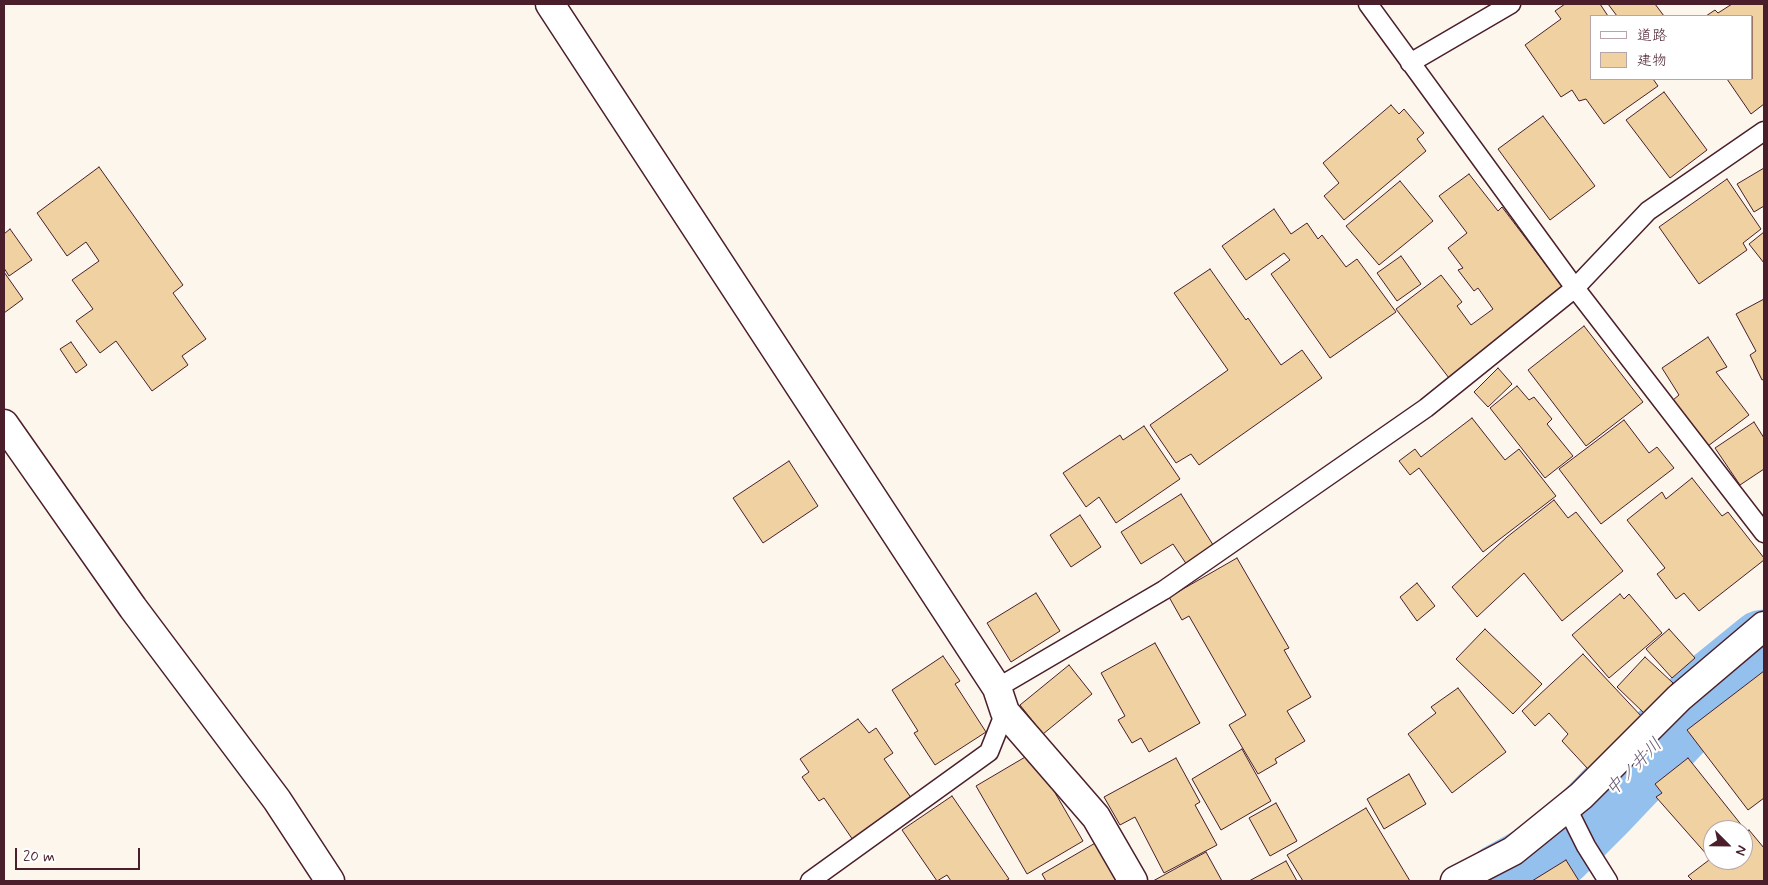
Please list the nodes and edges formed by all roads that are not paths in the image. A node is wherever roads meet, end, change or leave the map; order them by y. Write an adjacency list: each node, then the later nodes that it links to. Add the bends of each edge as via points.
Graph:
1 (550, 4): 10 (street)
2 (1368, 4): 4 (lane)
3 (1511, 4): 4 (lane)
4 (1410, 63): 6 (lane)
5 (1764, 131): 6 (lane, via 1648,211)
6 (1575, 288): 8 (lane); 10 (lane, via 1426,408)
7 (4, 424): 12 (street, via 133,608 277,800)
8 (1764, 533)
9 (1764, 626): 11 (street, via 1679,698 1581,796)
10 (1001, 700): 13 (lane, via 989,752); 14 (street, via 1096,817)
11 (1570, 814): 15 (street, via 1513,851); 16 (lane)
12 (330, 881)
13 (810, 881)
14 (1133, 881)
15 (1456, 881)
16 (1608, 881)

